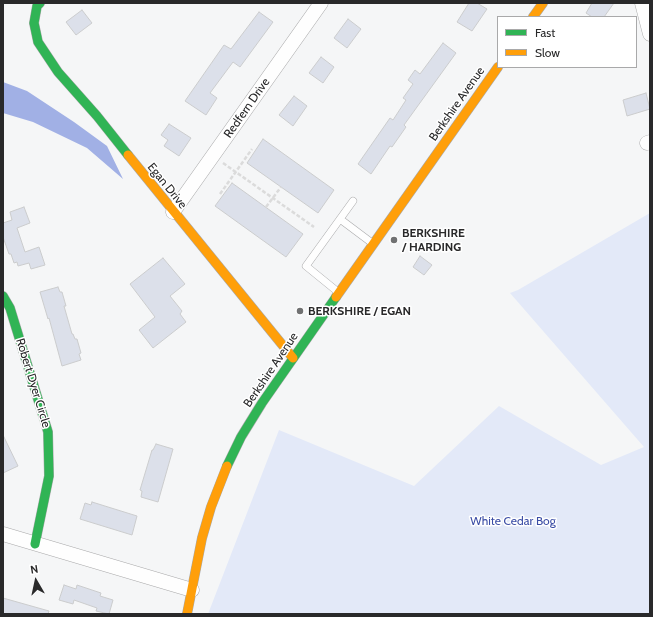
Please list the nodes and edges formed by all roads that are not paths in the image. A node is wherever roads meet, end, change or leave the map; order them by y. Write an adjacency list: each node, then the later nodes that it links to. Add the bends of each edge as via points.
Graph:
1 (40, 3): 9 (street, Egan Drive, via 37,6 34,23 38,42 58,72 97,116)
2 (321, 3): 9 (street, Redfern Drive)
3 (543, 3): 5 (street)
4 (642, 3): 6 (street)
5 (534, 16)
6 (650, 34)
7 (497, 68): 11 (street, Berkshire Avenue)
8 (353, 201): 10 (lane)
9 (173, 212): 14 (street, Egan Drive)
10 (340, 219): 11 (lane); 12 (lane, via 306,266)
11 (374, 244): 12 (street, Berkshire Avenue)
12 (338, 292): 14 (street, Berkshire Avenue)
13 (3, 296): 16 (street, Robert Dyer Circle, via 10,308 48,432 49,476)
14 (292, 358): 17 (street, Berkshire Avenue, via 241,437 224,470 202,538)
15 (3, 534): 16 (street)
16 (35, 544): 17 (street)
17 (192, 590): 18 (street, Berkshire Avenue)
18 (187, 614)

